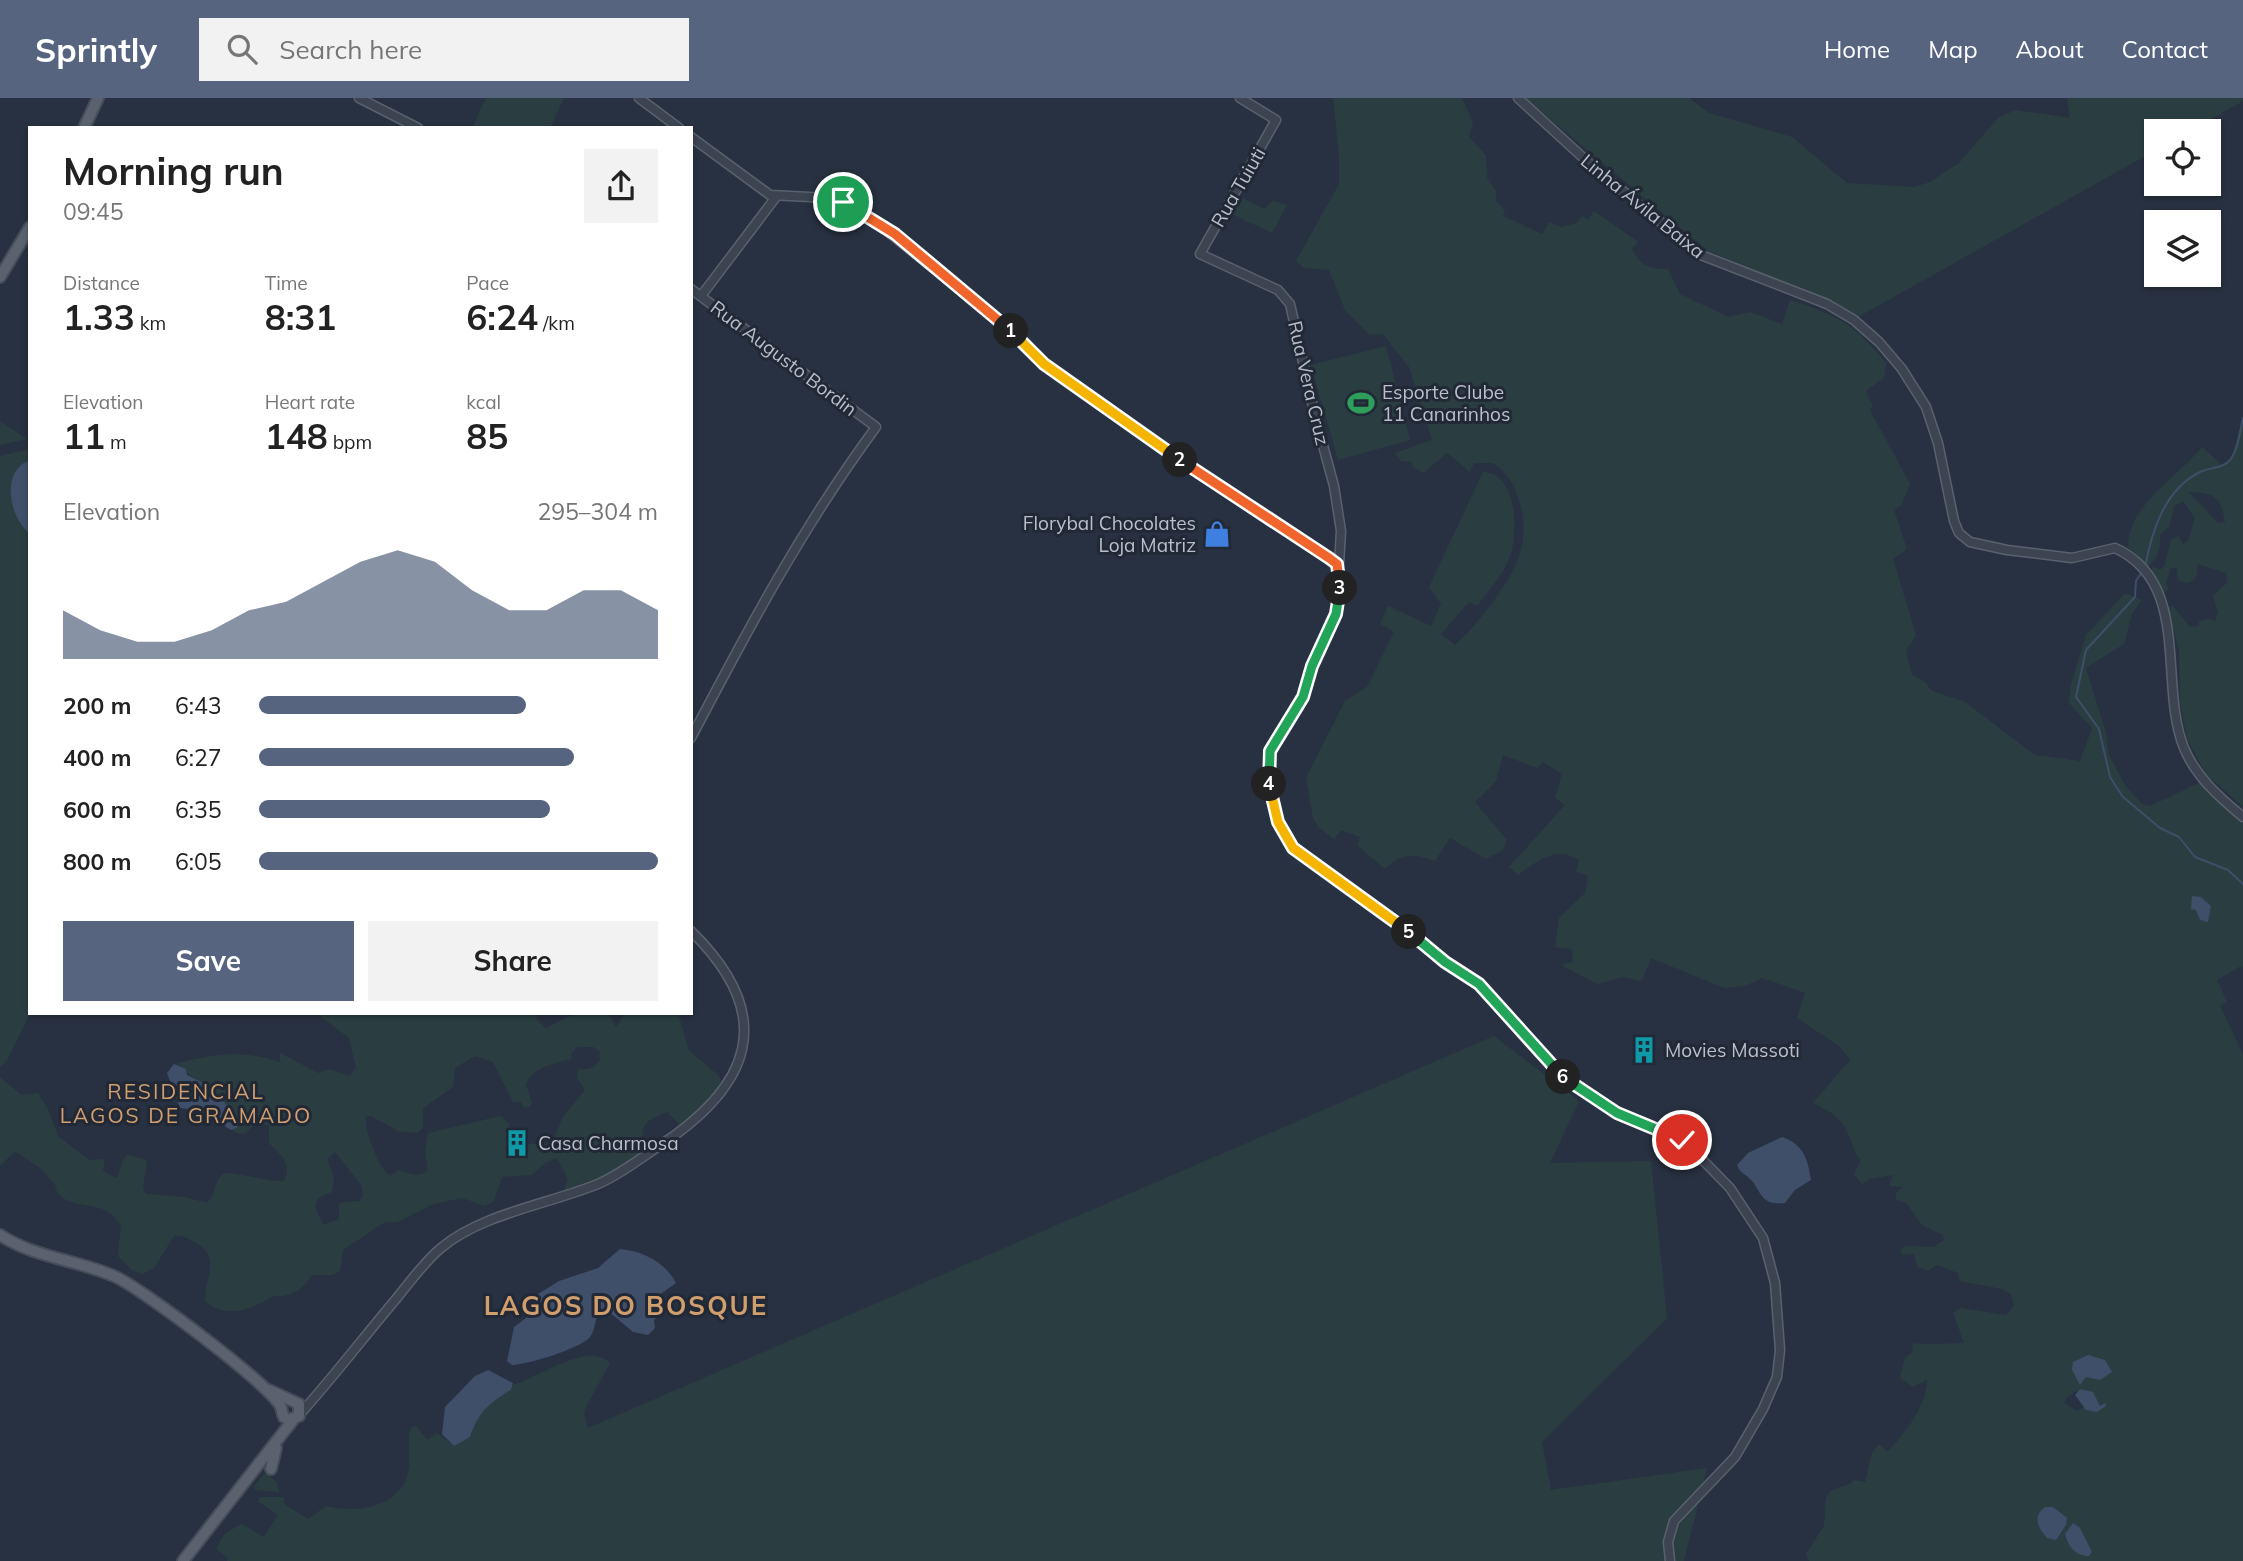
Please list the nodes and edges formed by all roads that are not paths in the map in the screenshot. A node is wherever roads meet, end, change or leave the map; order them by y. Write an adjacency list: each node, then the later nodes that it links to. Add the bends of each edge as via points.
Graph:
1 (98, 98): 6 (main road)
2 (359, 98): 7 (street)
3 (639, 98): 8 (street)
4 (1240, 98): 12 (street, Rua Tuiuti, via 1276,120)
5 (1518, 98): 18 (street, Linha Ávila Baixa, via 1701,255 1835,308 1879,342 1926,407 1959,533 1970,541 2007,551 2072,558 2115,548 2138,561 2151,579 2171,640 2173,710 2184,748 2201,778)
6 (84, 126)
7 (414, 126)
8 (676, 126)
9 (693, 138): 10 (street)
10 (776, 197): 15 (street); 16 (street, via 830,198 867,215 1004,325 1044,364)
11 (28, 230): 13 (main road)
12 (1200, 254): 16 (street, Rua Vera Cruz, via 1278,290 1290,304 1337,500 1341,540)
13 (0, 277)
14 (693, 290): 15 (street, Rua Augusto Bordin)
15 (701, 296): 17 (street, Rua Augusto Bordin, via 876,427 806,528)
16 (1337, 564): 26 (street, Rua Vera Cruz, via 1336,614 1303,697 1269,758 1271,797 1285,837 1311,862 1471,977 1572,1085 1617,1113 1673,1135 1692,1149 1748,1213 1769,1252 1779,1332 1777,1377 1735,1457 1678,1514 1668,1542)
17 (693, 734)
18 (2243, 817)
19 (693, 933): 21 (street, via 727,974 740,1002 746,1032 737,1068 707,1110 674,1137 601,1182 485,1224 442,1247 317,1395)
20 (0, 1235): 21 (main road, via 130,1284)
21 (290, 1410): 22 (main road); 23 (main road)
22 (277, 1444): 23 (main road); 24 (main road)
23 (268, 1454): 25 (main road)
24 (271, 1469)
25 (183, 1561)
26 (1670, 1561)

